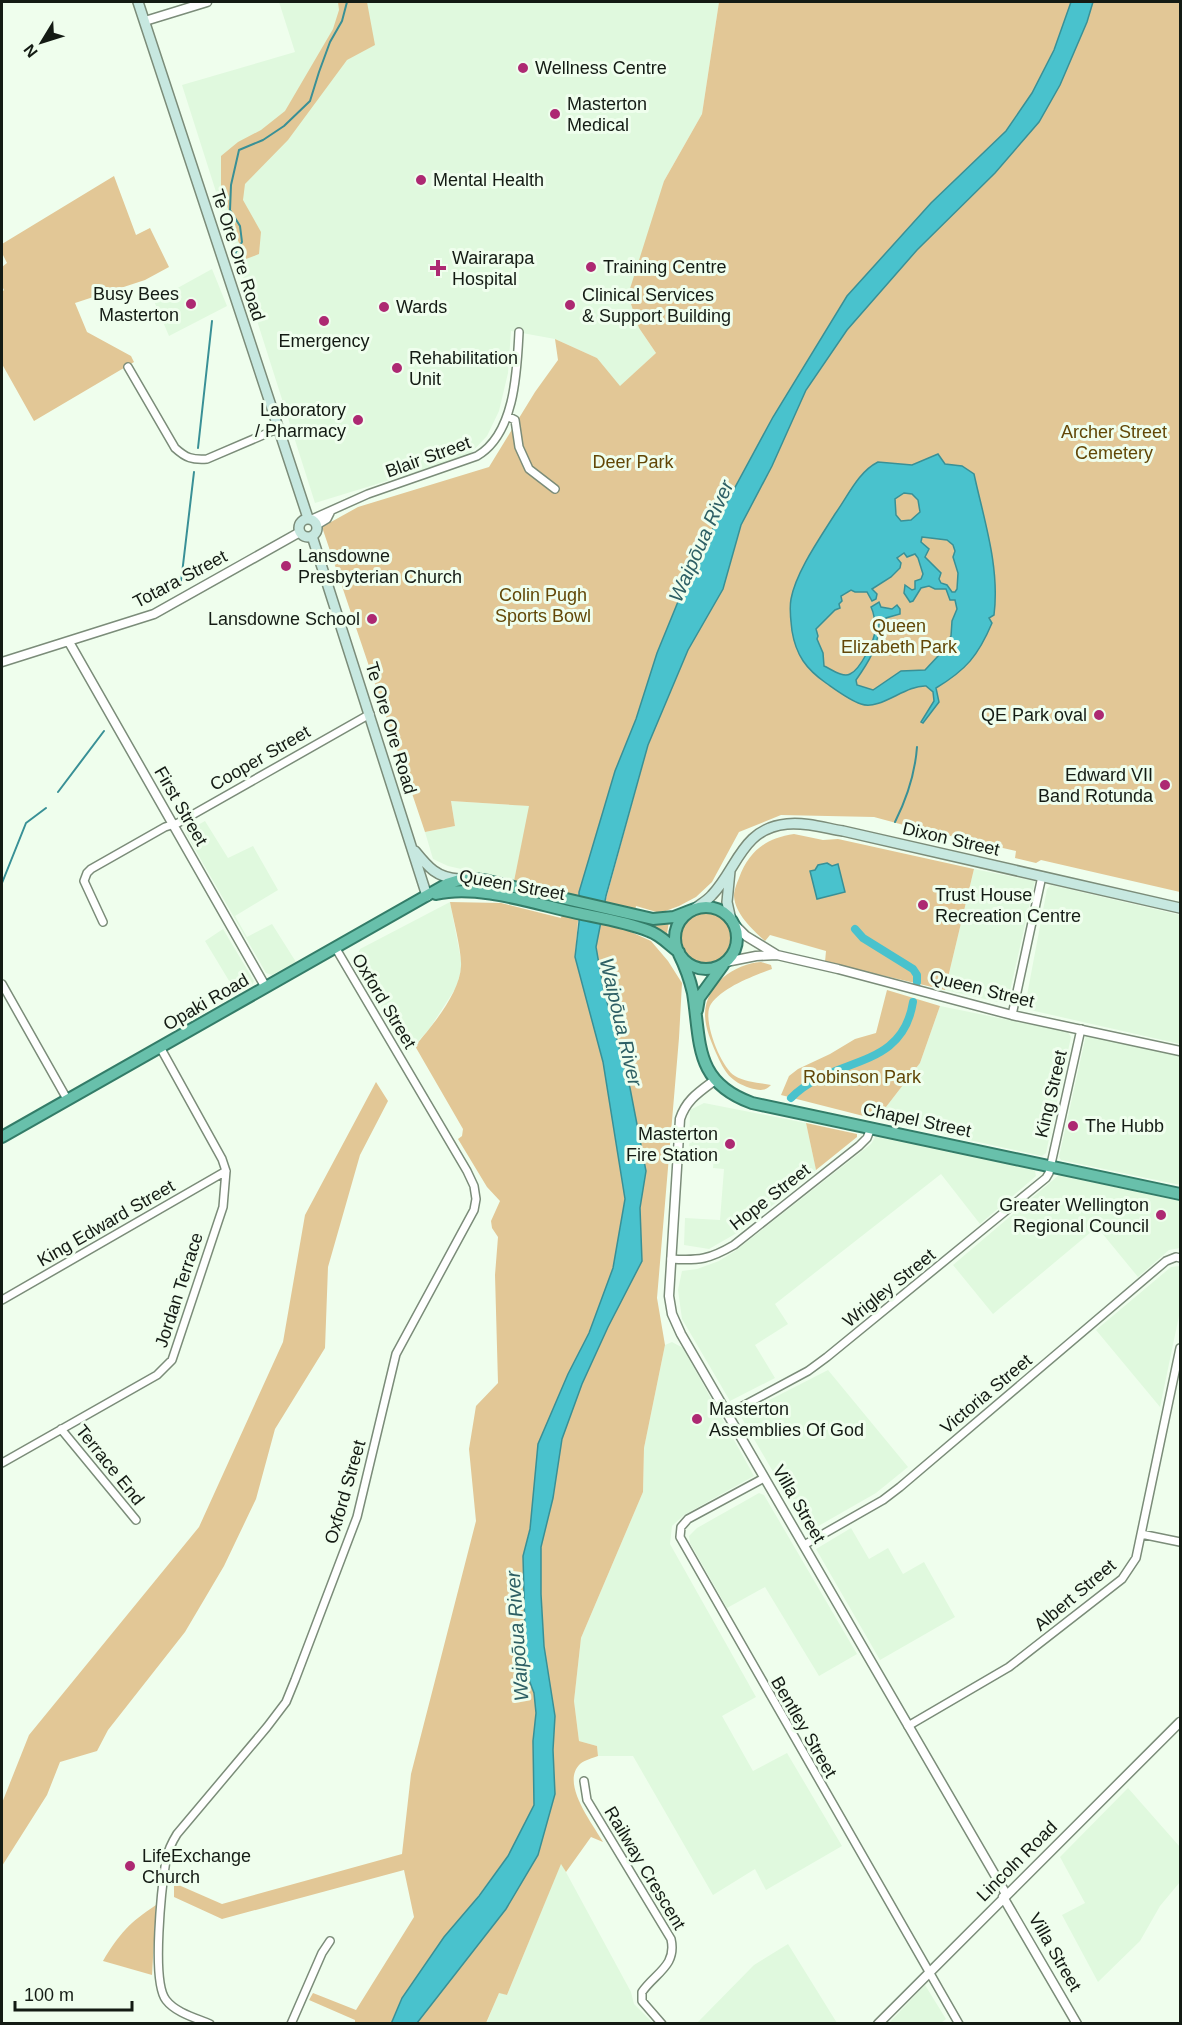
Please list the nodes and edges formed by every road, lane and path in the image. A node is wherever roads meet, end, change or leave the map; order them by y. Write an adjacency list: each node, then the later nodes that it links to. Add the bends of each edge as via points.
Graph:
1 (138, 2): 3 (main road, Te Ore Ore Road)
2 (207, 2): 3 (street)
3 (145, 21): 7 (main road, Te Ore Ore Road)
4 (519, 332): 6 (street, Blair Street, via 517,379)
5 (128, 367): 7 (street, via 184,457 207,459)
6 (507, 416): 8 (street, via 515,420 519,447 530,469); 9 (street, Blair Street, via 494,442 477,456 368,494 330,513 327,519)
7 (278, 429): 9 (main road, Te Ore Ore Road)
8 (555, 489)
9 (312, 521): 10 (main road, via 300,522); 11 (main road, via 316,532)
10 (300, 532): 11 (main road, via 305,537); 12 (street, Totara Street, via 154,614)
11 (312, 536): 14 (main road, Te Ore Ore Road)
12 (69, 642): 13 (street, Totara Street); 15 (street, First Street)
13 (2, 662)
14 (370, 714): 15 (street, Cooper Street); 16 (main road, Te Ore Ore Road)
15 (173, 824): 25 (street, Cooper Street, via 87,873 84,881); 31 (street, First Street)
16 (411, 846): 19 (main road, via 438,875); 20 (main road, Te Ore Ore Road)
17 (731, 868): 18 (main road, Dixon Street, via 744,847 763,832 787,824 804,824); 22 (main road, Dixon Street, via 712,895); 24 (main road, Dixon Street, via 727,902)
18 (1042, 876): 21 (main road, Dixon Street); 32 (street)
19 (459, 879): 20 (highway, Queen Street); 23 (highway, Queen Street, via 473,878 559,896)
20 (427, 896): 23 (highway, Queen Street, via 448,891 474,892); 26 (highway, Opaki Road)
21 (1180, 908)
22 (693, 910): 23 (highway, Queen Street, via 679,916); 24 (highway, via 710,907); 27 (highway, via 684,916 676,933)
23 (638, 921): 27 (highway, Queen Street)
24 (732, 921): 28 (street, Queen Street, via 746,936); 29 (highway, via 736,947)
25 (103, 922)
26 (335, 947): 31 (highway, Opaki Road); 62 (street, Oxford Street, via 467,1170 476,1199 468,1224 396,1354 357,1517 286,1702 177,1834 169,1849 162,1897 158,1976 161,1991 179,2011)
27 (679, 953): 29 (highway, via 700,968 714,968); 33 (highway, Chapel Street, via 693,993)
28 (777, 955): 29 (street, Queen Street); 32 (street, Queen Street)
29 (726, 962): 33 (highway, Chapel Street, via 699,998)
30 (2, 984): 38 (street)
31 (265, 987): 35 (highway, Opaki Road)
32 (1012, 1015): 34 (street, Queen Street)
33 (695, 1020): 37 (highway, Chapel Street, via 701,1054)
34 (1081, 1029): 36 (street, Queen Street); 41 (street, King Street)
35 (160, 1047): 38 (highway, Opaki Road); 42 (street, Jordan Terrace)
36 (1180, 1051)
37 (715, 1080): 39 (highway, Chapel Street, via 735,1096 752,1103); 45 (street, Villa Street, via 690,1099 680,1119)
38 (67, 1099): 40 (highway, Opaki Road)
39 (871, 1128): 41 (highway, Chapel Street); 45 (street, Hope Street, via 859,1146 734,1245 703,1260)
40 (2, 1137)
41 (1050, 1165): 43 (highway, Chapel Street); 48 (street, Wrigley Street, via 1046,1178 827,1357)
42 (226, 1171): 46 (street, King Edward Street); 49 (street, Jordan Terrace, via 223,1207 172,1360 157,1375)
43 (1180, 1194)
44 (1180, 1258): 55 (street, Victoria Street, via 1166,1261 883,1500)
45 (672, 1259): 48 (street, Villa Street, via 672,1314)
46 (2, 1300)
47 (1180, 1348): 53 (street, Albert Street)
48 (728, 1414): 51 (street, Villa Street)
49 (61, 1429): 50 (street, Jordan Terrace); 52 (street, Terrace End)
50 (2, 1463)
51 (764, 1478): 55 (street, Villa Street); 61 (street, Bentley Street, via 688,1519 681,1527 680,1537)
52 (136, 1520)
53 (1141, 1534): 54 (street); 57 (street, Albert Street, via 1136,1558 1122,1579 1009,1667)
54 (1180, 1542)
55 (804, 1545): 57 (street, Villa Street)
56 (1180, 1722): 59 (street, Lincoln Road)
57 (908, 1726): 59 (street, Villa Street)
58 (584, 1781): 64 (street, Railway Crescent, via 587,1800 671,1939 674,1949 670,1959 642,1992 642,2001)
59 (1005, 1895): 61 (street, Lincoln Road); 67 (street, Villa Street)
60 (330, 1941): 63 (street)
61 (929, 1972): 65 (street, Lincoln Road); 66 (street, Bentley Street)
62 (210, 2024)
63 (291, 2024)
64 (662, 2024)
65 (878, 2024)
66 (959, 2024)
67 (1077, 2024)

